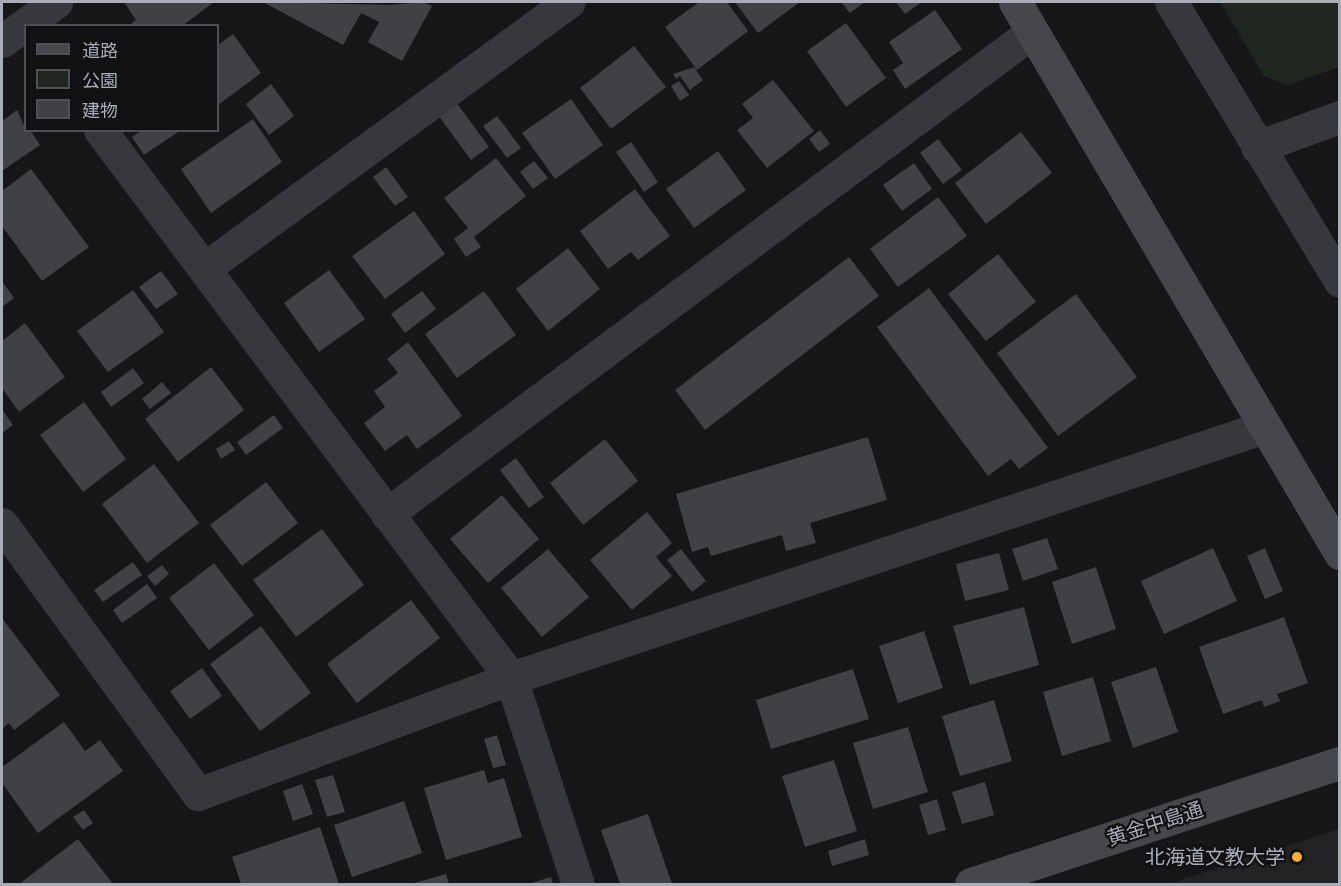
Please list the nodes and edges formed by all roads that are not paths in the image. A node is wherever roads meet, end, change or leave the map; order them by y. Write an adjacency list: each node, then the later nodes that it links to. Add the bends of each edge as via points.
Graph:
1 (56, 2): 5 (street)
2 (569, 2): 10 (street)
3 (1014, 2): 6 (street)
4 (1171, 2): 9 (street)
5 (28, 24)
6 (1032, 32): 12 (street); 13 (street)
7 (1340, 117): 9 (street)
8 (102, 132): 10 (street)
9 (1257, 147): 11 (street)
10 (205, 268): 13 (street)
11 (1340, 281)
12 (1264, 427): 15 (street); 16 (street)
13 (387, 514): 16 (street)
14 (2, 524): 16 (street, via 198,794)
15 (1340, 553)
16 (511, 678): 18 (street)
17 (1340, 763): 19 (street, 黄金中島通)
18 (578, 885)
19 (971, 885)

